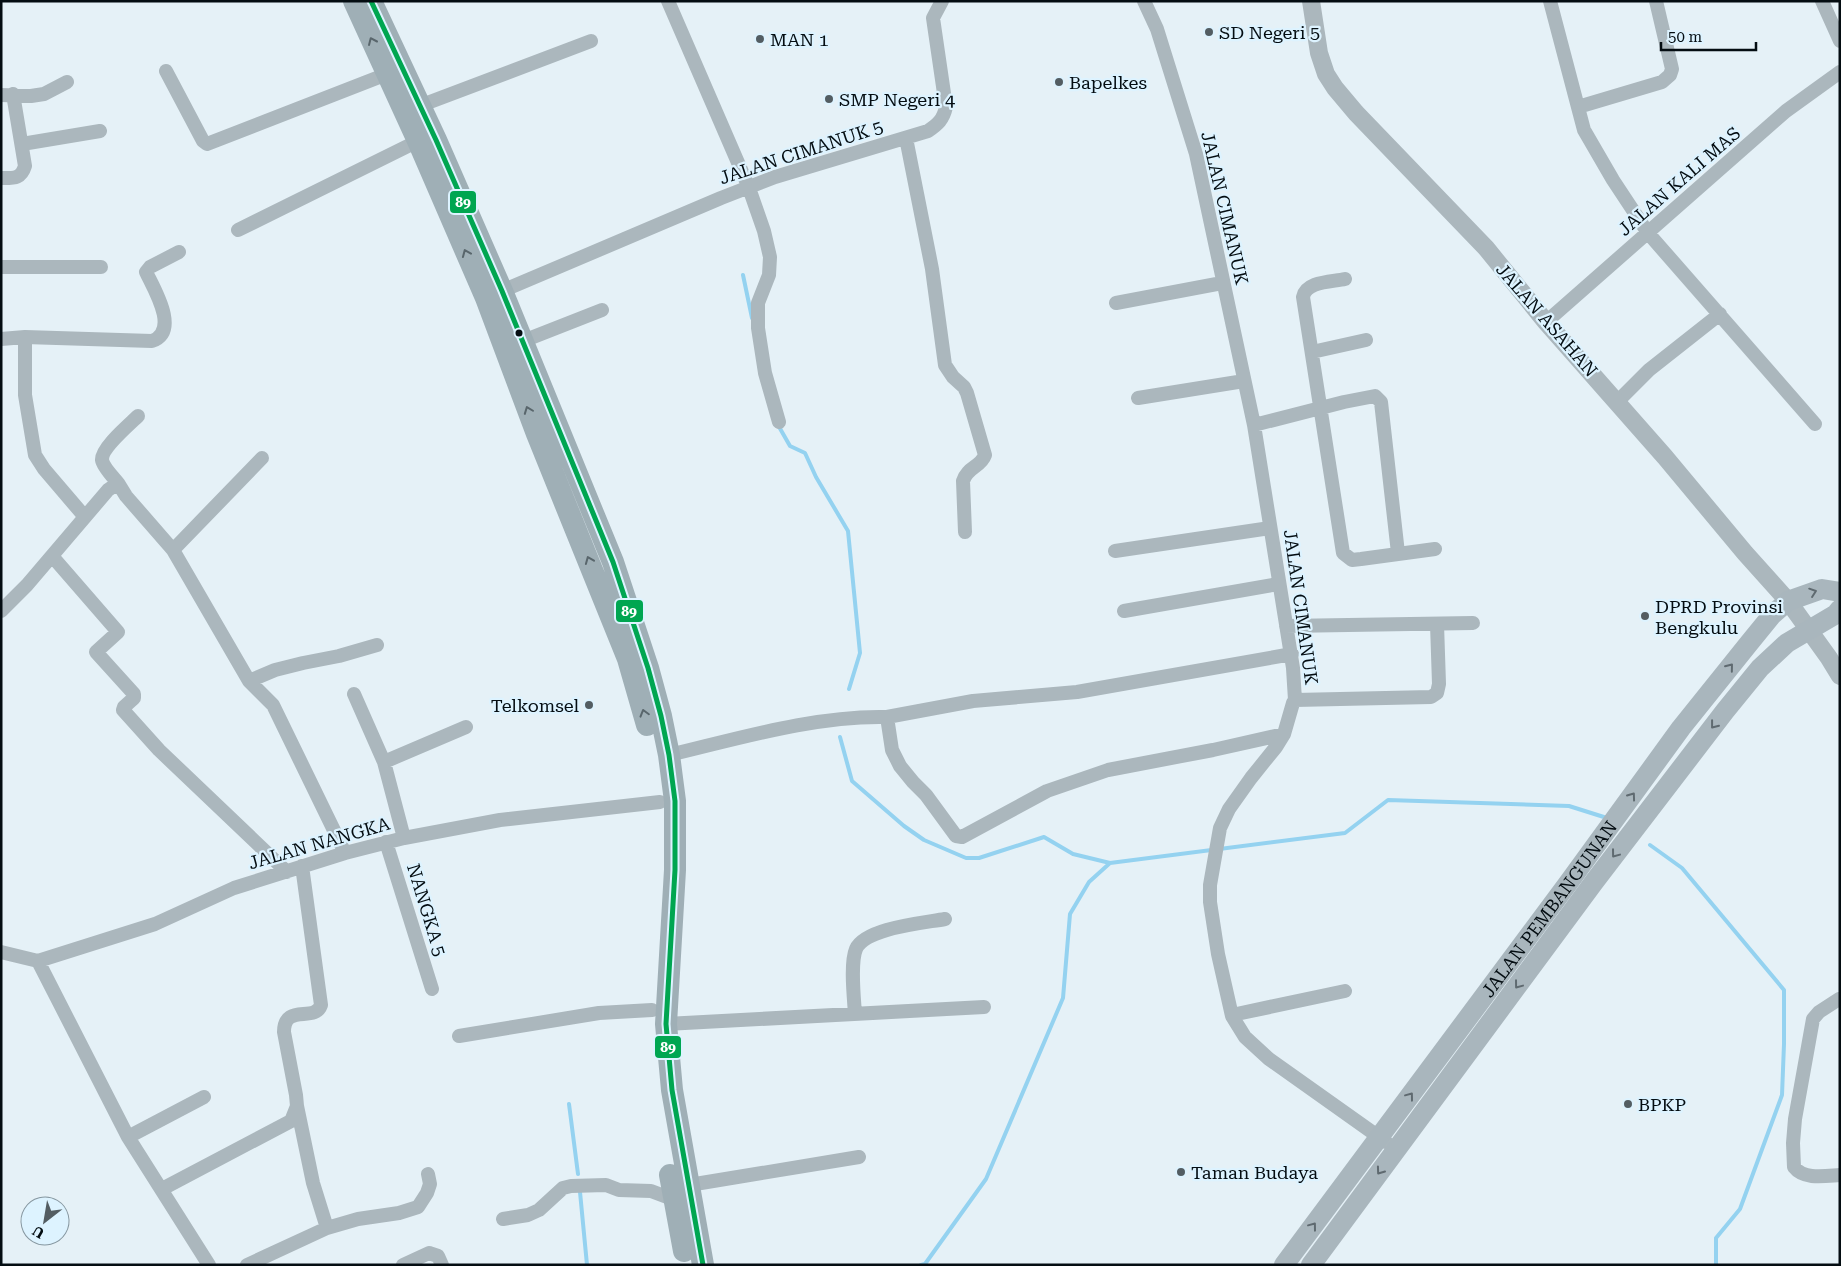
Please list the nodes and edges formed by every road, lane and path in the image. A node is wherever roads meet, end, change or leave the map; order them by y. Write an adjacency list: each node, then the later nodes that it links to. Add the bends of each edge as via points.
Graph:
1 (354, 1): 14 (main road, one-way to 1)
2 (371, 1): 18 (main road)
3 (668, 1): 24 (street)
4 (942, 1): 20 (street, JALAN CIMANUK 5, via 932,18 946,107 939,123 928,131)
5 (1144, 1): 31 (street, JALAN CIMANUK, via 1157,29 1196,154)
6 (1311, 1): 36 (street, JALAN ASAHAN, via 1319,53 1335,88 1480,242)
7 (1550, 1): 17 (street)
8 (1656, 1): 17 (street, via 1672,69 1670,75 1662,82)
9 (1822, 1): 11 (street)
10 (591, 41): 18 (street)
11 (1840, 42)
12 (166, 71): 14 (street, via 207,144)
13 (1840, 72): 26 (street, JALAN KALI MAS, via 1786,111)
14 (387, 74): 18 (main road)
15 (67, 82): 16 (street, via 44,94)
16 (7, 94): 22 (street)
17 (1578, 107): 26 (street, via 1584,130)
18 (412, 109): 21 (main road); 32 (main road)
19 (100, 131): 22 (street)
20 (906, 138): 24 (street, JALAN CIMANUK 5, via 775,177); 55 (street, via 932,269 945,365 967,393 985,455 963,481)
21 (418, 141): 25 (street); 32 (main road, one-way to 21)
22 (22, 144): 23 (street, via 23,173)
23 (1, 178)
24 (749, 188): 32 (street, JALAN CIMANUK 5); 47 (street, via 770,257 769,275 757,313 765,373)
25 (238, 230)
26 (1648, 233): 35 (street); 36 (street, JALAN KALI MAS)
27 (179, 252): 37 (street, via 146,272 164,310 165,320 158,339 152,342)
28 (1, 267): 29 (street)
29 (101, 267)
30 (1345, 279): 41 (street, via 1314,285 1304,292)
31 (1222, 283): 33 (street); 42 (street, JALAN CIMANUK)
32 (494, 294): 40 (main road); 51 (main road, one-way to 32)
33 (1116, 303)
34 (602, 310): 40 (street)
35 (1720, 314): 44 (street, via 1649,370); 48 (street)
36 (1546, 322): 44 (street, JALAN ASAHAN)
37 (24, 337): 38 (street); 53 (street, via 25,394 35,454 44,470)
38 (1, 339)
39 (1366, 340): 41 (street)
40 (523, 341): 51 (main road)
41 (1312, 352): 45 (street)
42 (1244, 381): 43 (street); 49 (street, JALAN CIMANUK)
43 (1138, 398)
44 (1618, 402): 63 (street, JALAN ASAHAN)
45 (1322, 408): 49 (street); 59 (street, via 1343,553 1352,560); 59 (street, via 1375,396 1381,402)
46 (138, 416): 52 (street, via 108,446 102,460)
47 (779, 422)
48 (1816, 424)
49 (1254, 425): 54 (street, JALAN CIMANUK)
50 (262, 458): 57 (street)
51 (562, 466): 80 (main road, via 616,571 648,668); 82 (main road, one-way to 51, via 653,746 628,659)
52 (118, 484): 53 (street, via 108,490); 57 (street)
53 (85, 517): 60 (street)
54 (1270, 528): 58 (street); 61 (street, JALAN CIMANUK)
55 (965, 532)
56 (1435, 549): 59 (street)
57 (173, 550): 74 (street)
58 (1115, 551)
59 (1398, 553)
60 (52, 556): 65 (street); 87 (street, via 118,632 96,652 134,694 123,710 159,750)
61 (1278, 584): 66 (street); 69 (street, JALAN CIMANUK)
62 (1840, 592): 63 (main road, JALAN PEMBANGUNAN, one-way to 62, via 1822,589)
63 (1788, 601): 70 (street, JALAN ASAHAN); 88 (main road, JALAN PEMBANGUNAN, one-way to 63, via 1681,728 1766,622)
64 (1840, 609): 70 (main road, JALAN PEMBANGUNAN)
65 (1, 611)
66 (1124, 611)
67 (1473, 623): 68 (street)
68 (1438, 624): 69 (street); 76 (street, via 1439,684 1437,693 1431,698)
69 (1286, 626): 72 (street, JALAN CIMANUK)
70 (1809, 629): 73 (street, JALAN ASAHAN); 89 (main road, JALAN PEMBANGUNAN, one-way to 89, via 1787,643 1760,668)
71 (377, 645): 74 (street, via 275,670)
72 (1292, 654): 76 (street, JALAN CIMANUK); 77 (street, via 1077,692 973,701)
73 (1840, 676)
74 (249, 681): 85 (street, via 273,705 281,719)
75 (354, 694): 81 (street)
76 (1295, 700): 79 (street, JALAN CIMANUK)
77 (887, 717): 79 (street, via 892,750 900,766 956,836 962,837 1047,791 1108,770); 80 (street, via 800,724)
78 (466, 727): 81 (street)
79 (1284, 734): 98 (street, JALAN CIMANUK, via 1229,810 1220,828 1210,885 1211,918)
80 (669, 755): 99 (main road, via 675,801 675,842)
81 (384, 762): 83 (street)
82 (660, 802): 83 (street, JALAN NANGKA, via 500,820); 99 (main road, via 661,855 654,955)
83 (404, 838): 84 (street, JALAN NANGKA)
84 (386, 842): 85 (street, JALAN NANGKA); 93 (street, NANGKA 5)
85 (345, 853): 86 (street, JALAN NANGKA)
86 (302, 866): 87 (street, JALAN NANGKA); 102 (street, via 321,1005 314,1013 298,1014 284,1024)
87 (287, 872): 92 (street, JALAN NANGKA, via 234,888 155,924)
88 (1558, 898): 89 (main road); 104 (main road, JALAN PEMBANGUNAN, one-way to 88)
89 (1575, 908): 105 (main road, JALAN PEMBANGUNAN, one-way to 105)
90 (945, 919): 97 (street, via 882,932 865,938 858,945 854,957)
91 (1, 952): 92 (street)
92 (38, 961): 103 (street)
93 (432, 989)
94 (1345, 990): 98 (street)
95 (1839, 999): 108 (street, via 1813,1020 1792,1143 1798,1172)
96 (984, 1007): 97 (street)
97 (856, 1014): 99 (street)
98 (1232, 1015): 104 (street, JALAN CIMANUK, via 1245,1037 1269,1059)
99 (659, 1017): 100 (street, via 599,1014); 110 (main road, via 656,1081)
100 (459, 1036)
101 (204, 1097): 103 (street)
102 (297, 1106): 109 (street, via 291,1121 282,1127); 112 (street, via 313,1183)
103 (128, 1137): 109 (street)
104 (1379, 1137): 105 (street, JALAN CIMANUK); 119 (main road, JALAN PEMBANGUNAN, one-way to 104)
105 (1396, 1149): 120 (main road, JALAN PEMBANGUNAN, one-way to 120)
106 (859, 1157): 110 (street)
107 (428, 1174): 112 (street, via 428,1193 418,1207)
108 (1840, 1175)
109 (162, 1189): 113 (street)
110 (678, 1191): 111 (street, via 619,1190 606,1185 571,1186 563,1188 539,1210); 117 (main road); 118 (main road)
111 (503, 1219)
112 (327, 1228): 114 (street)
113 (209, 1265)
114 (247, 1265)
115 (404, 1265): 116 (street, via 429,1253 438,1256)
116 (442, 1265)
117 (687, 1265)
118 (702, 1265)
119 (1284, 1265)
120 (1311, 1265)

